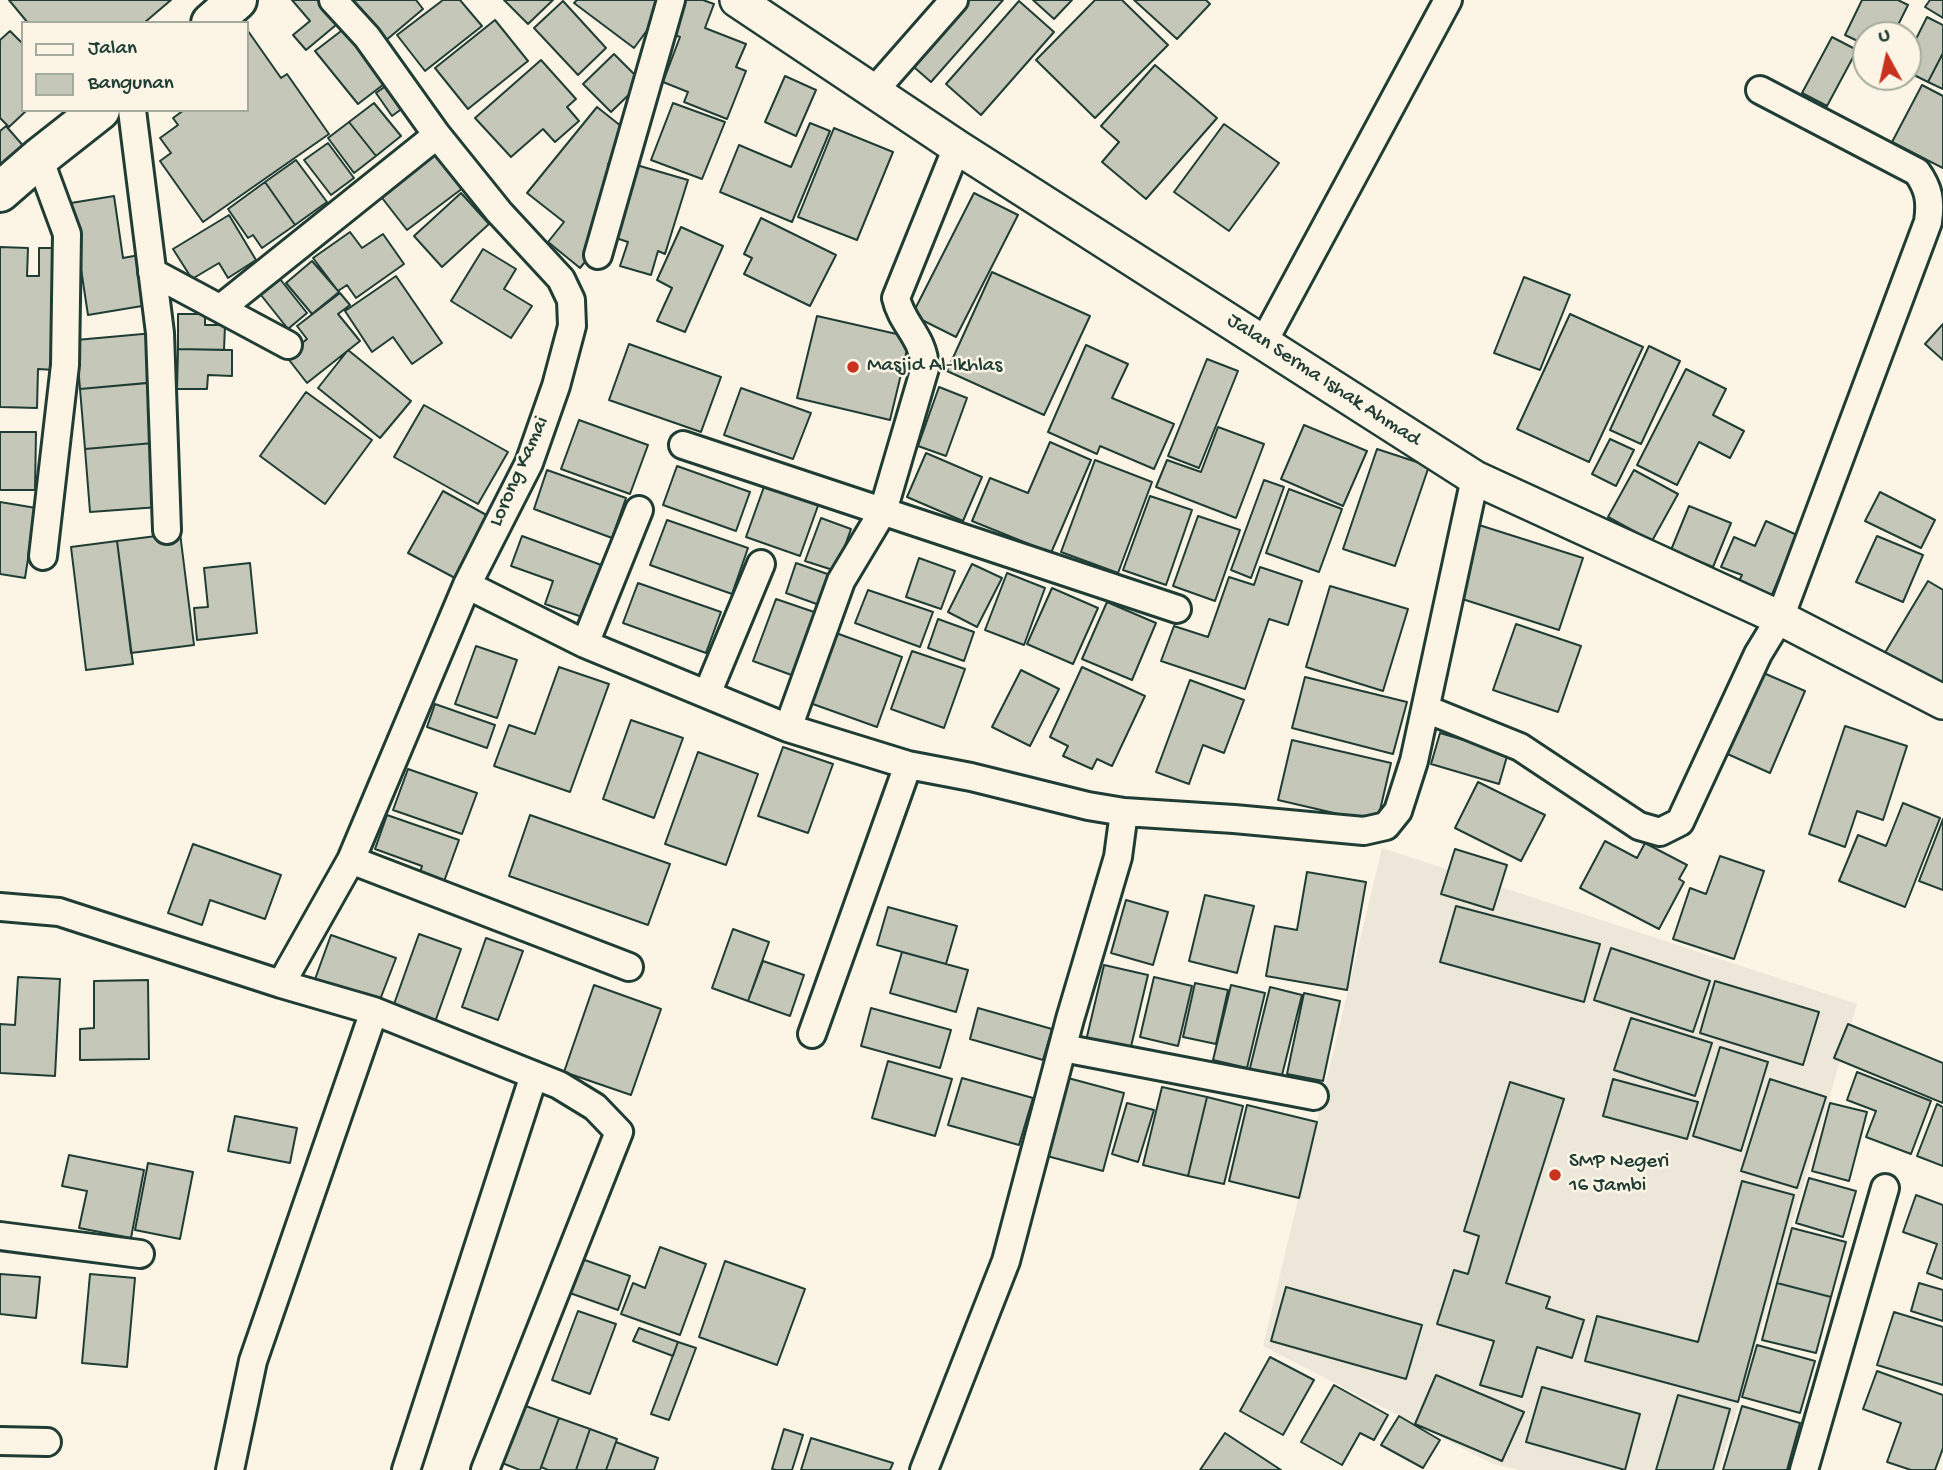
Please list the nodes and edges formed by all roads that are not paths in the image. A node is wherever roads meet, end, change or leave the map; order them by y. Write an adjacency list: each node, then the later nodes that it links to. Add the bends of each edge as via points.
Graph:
1 (237, 0): 7 (main road)
2 (333, 0): 12 (street, Lorong Kamai, via 367,37)
3 (671, 0): 16 (street)
4 (737, 0): 9 (street, Jalan Serma Ishak Ahmad)
5 (954, 0): 9 (street)
6 (1445, 1): 19 (street)
7 (213, 21)
8 (1760, 90): 30 (street, via 1917,172 1931,201 1928,222)
9 (874, 91): 13 (street, Jalan Serma Ishak Ahmad)
10 (97, 112): 14 (main road)
11 (132, 112): 17 (street)
12 (437, 135): 18 (street); 28 (street, Lorong Kamai, via 561,279 571,300 569,338 530,463)
13 (957, 147): 19 (street, Jalan Serma Ishak Ahmad); 24 (street, via 896,298 899,311 920,341 925,368)
14 (39, 158): 15 (main road); 26 (street, via 67,234 65,365)
15 (0, 191)
16 (598, 255)
17 (152, 272): 18 (street); 25 (street, via 160,333)
18 (221, 309): 20 (street)
19 (1263, 343): 22 (street, Jalan Serma Ishak Ahmad)
20 (288, 345)
21 (683, 445): 24 (street)
22 (1475, 478): 30 (street, Jalan Serma Ishak Ahmad); 34 (street)
23 (639, 510): 31 (street)
24 (883, 511): 29 (street); 35 (street, via 841,581)
25 (167, 530)
26 (43, 556)
27 (761, 564): 32 (street)
28 (467, 585): 31 (street); 38 (street, Lorong Kamai)
29 (1177, 609)
30 (1780, 618): 33 (street, Jalan Serma Ishak Ahmad); 34 (street, via 1758,654 1680,822 1660,832 1639,826 1520,747)
31 (585, 645): 32 (street)
32 (707, 694): 35 (street)
33 (1943, 702)
34 (1426, 709): 37 (street, via 1398,811 1386,826 1364,831)
35 (788, 728): 36 (street)
36 (908, 765): 37 (street); 43 (street)
37 (1124, 812): 44 (street, via 1118,857)
38 (351, 860): 40 (street); 41 (street, Lorong Kamai)
39 (0, 906): 41 (street, via 59,912)
40 (629, 967)
41 (281, 984): 42 (street)
42 (374, 1011): 45 (street); 53 (street, via 253,1361)
43 (812, 1034)
44 (1063, 1048): 46 (street); 56 (street, via 1006,1261)
45 (534, 1075): 54 (street); 55 (street, via 595,1107 619,1132)
46 (1314, 1096)
47 (1885, 1188): 52 (street)
48 (0, 1236): 49 (street)
49 (140, 1254)
50 (0, 1441): 51 (street)
51 (47, 1442)
52 (1809, 1469)
53 (230, 1470)
54 (406, 1470)
55 (485, 1470)
56 (923, 1470)

